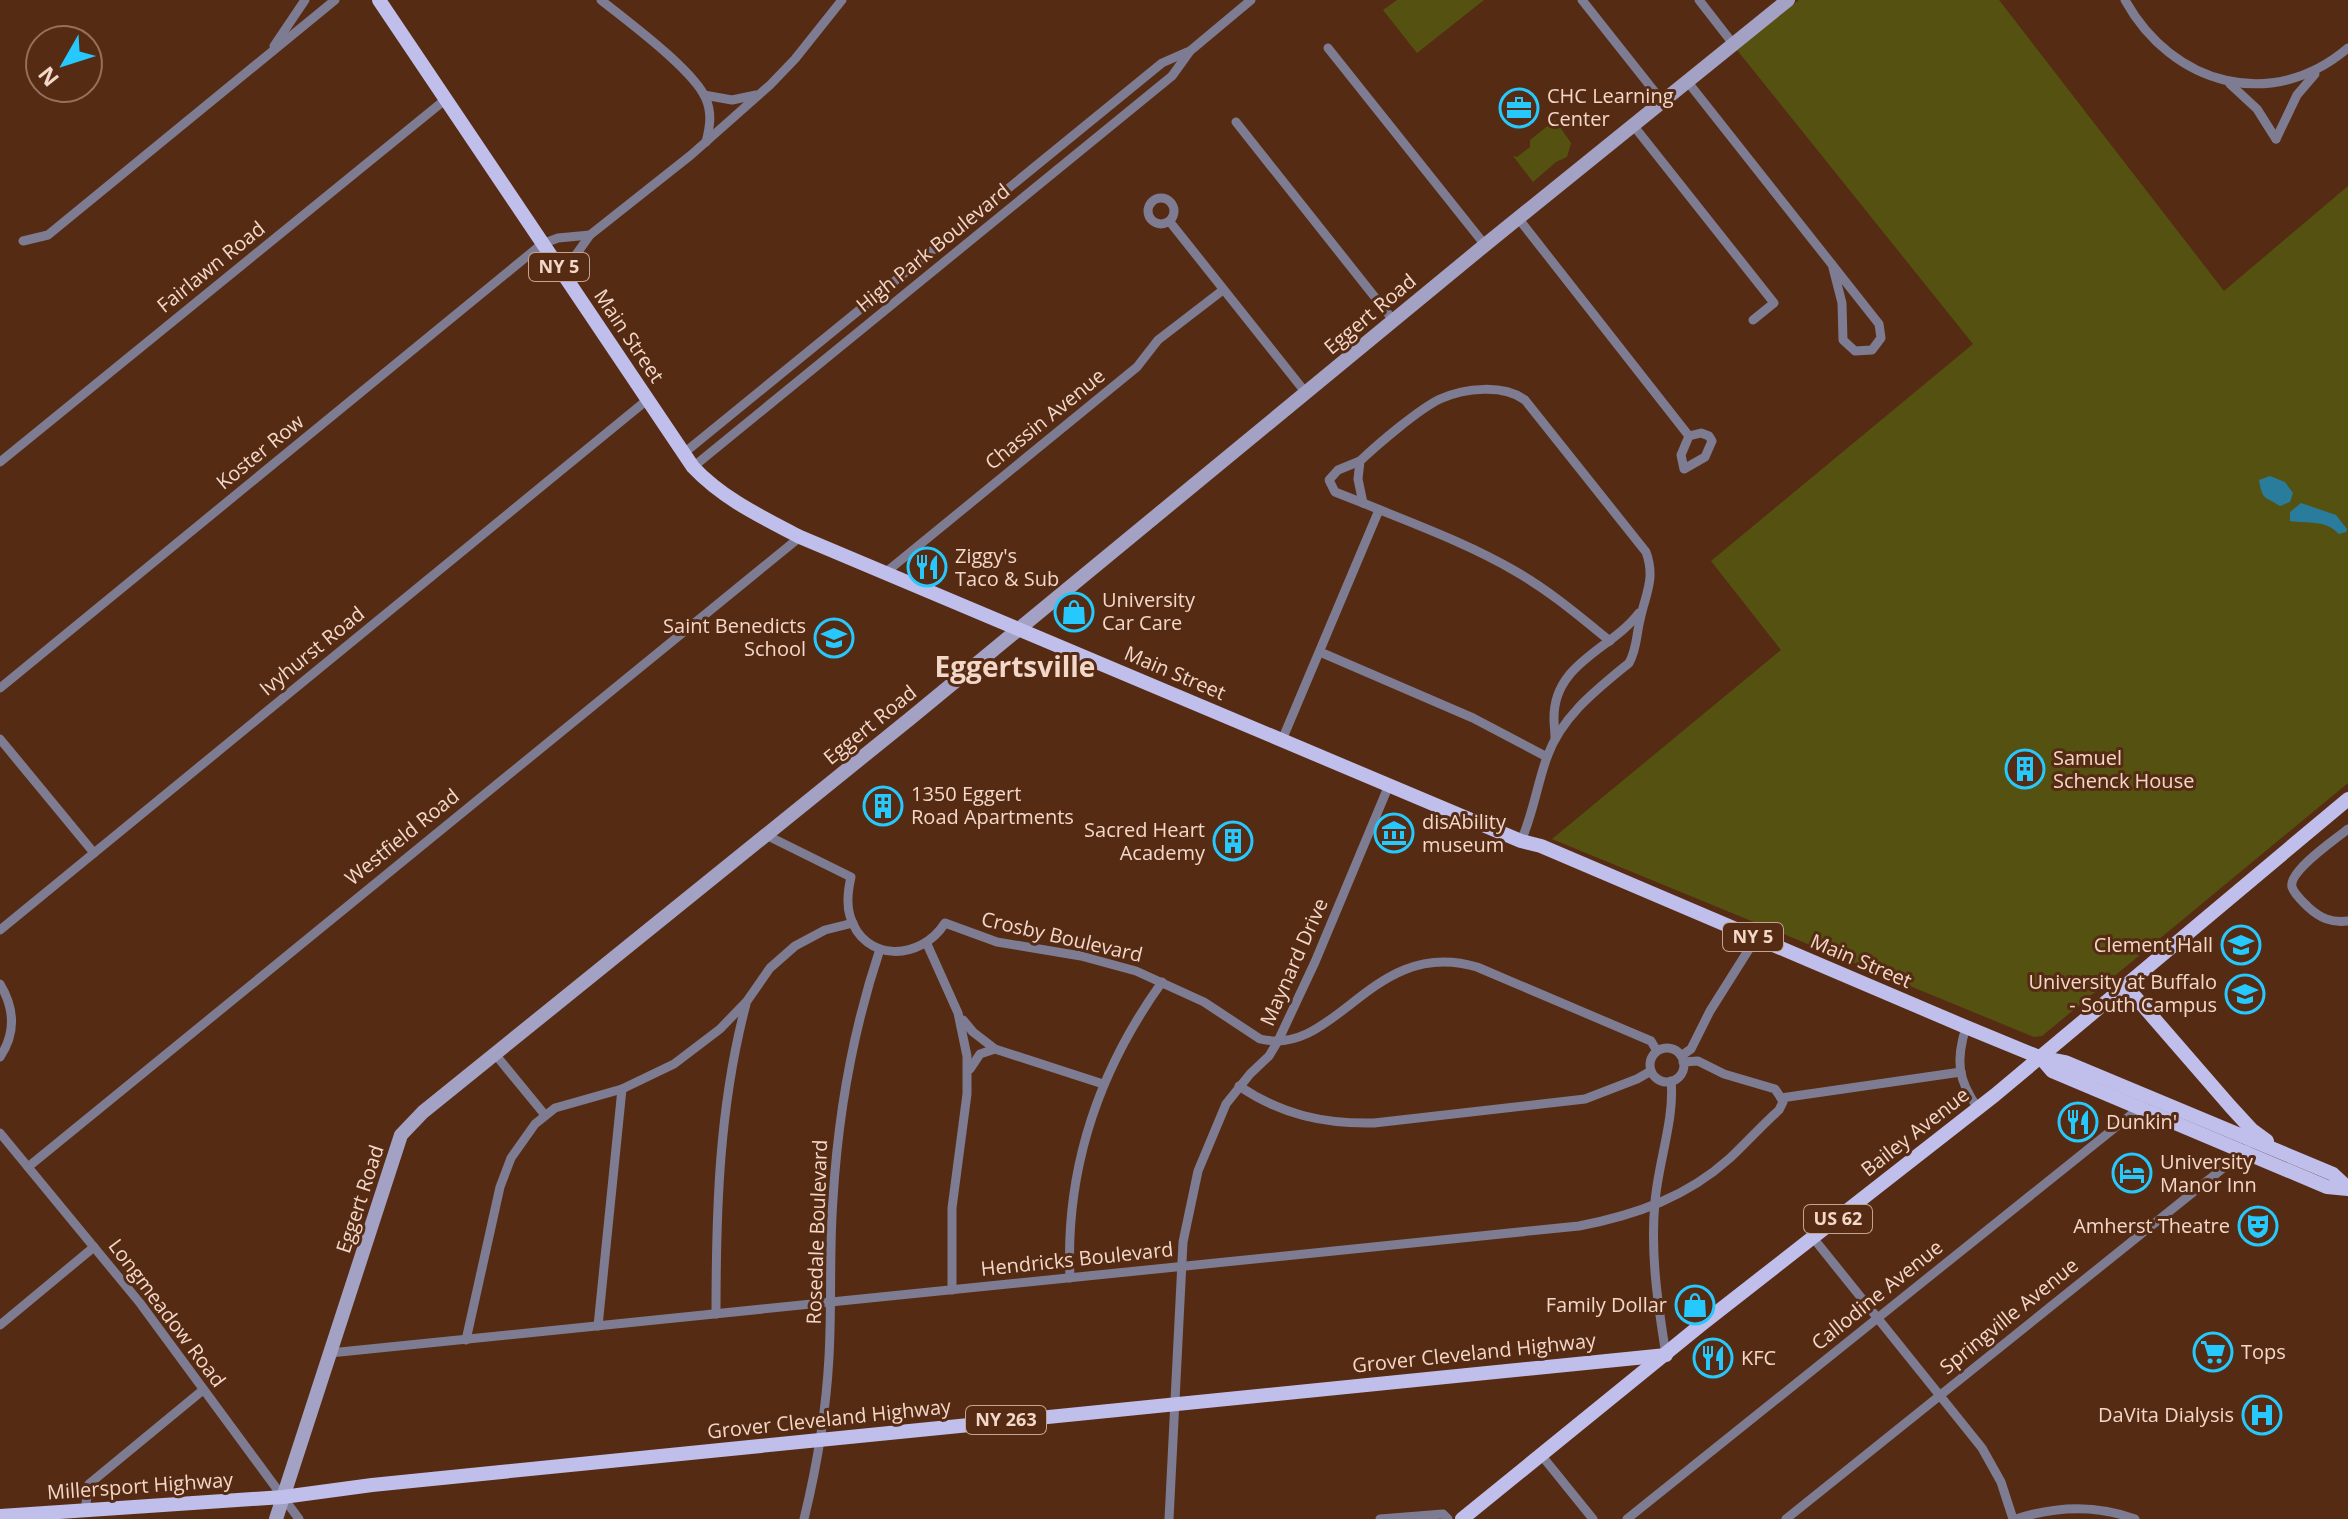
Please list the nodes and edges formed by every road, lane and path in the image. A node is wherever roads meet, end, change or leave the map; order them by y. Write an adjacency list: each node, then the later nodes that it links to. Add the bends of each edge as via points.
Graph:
1 (305, 0): 15 (street)
2 (335, 0): 15 (street)
3 (379, 0): 21 (main road, Main Street / NY 5)
4 (601, 0): 20 (street)
5 (842, 0): 19 (street)
6 (1251, 0): 14 (street, High Park Boulevard)
7 (1582, 0): 22 (street)
8 (1699, 0): 11 (street)
9 (1788, 0): 11 (street, Eggert Road)
10 (2125, 0): 18 (street, via 2167,51)
11 (1734, 45): 17 (street, Eggert Road)
12 (1328, 48): 32 (street)
13 (2348, 48): 16 (street)
14 (1190, 51): 29 (street, High Park Boulevard, via 1162,63); 33 (street, High Park Boulevard, via 1172,76)
15 (264, 58): 30 (street, via 48,235)
16 (2318, 70): 18 (street, via 2275,84); 18 (street, via 2297,95 2276,139 2257,109)
17 (1687, 81): 22 (street, Eggert Road); 34 (street)
18 (2227, 82)
19 (760, 93): 20 (street, via 732,100); 25 (street)
20 (704, 95): 25 (street, via 710,119)
21 (446, 99): 31 (main road, Main Street / NY 5); 46 (street, Fairlawn Road)
22 (1662, 101): 24 (street, Eggert Road)
23 (1236, 122): 37 (street)
24 (1633, 125): 26 (street, Eggert Road); 38 (street, via 1774,303)
25 (706, 143): 28 (street)
26 (1518, 218): 32 (street, Eggert Road); 43 (street)
27 (1170, 222): 36 (street)
28 (590, 235): 31 (street); 35 (street)
29 (947, 239): 33 (street); 39 (street, High Park Boulevard)
30 (23, 241)
31 (542, 244): 35 (main road, Main Street / NY 5); 56 (street, Koster Row)
32 (1485, 245): 37 (street, Eggert Road)
33 (957, 251): 42 (street, High Park Boulevard)
34 (1832, 264): 34 (street, via 1842,303 1843,340 1855,351 1872,350 1881,328)
35 (563, 273): 41 (main road, Main Street / NY 5)
36 (1223, 290): 40 (street); 51 (street, Chassin Avenue)
37 (1393, 320): 40 (street, Eggert Road)
38 (1753, 320)
39 (762, 389): 42 (street); 44 (street, High Park Boulevard)
40 (1306, 393): 53 (street, Eggert Road)
41 (647, 400): 44 (main road, Main Street / NY 5); 66 (street, Ivyhurst Road)
42 (772, 402): 47 (street, High Park Boulevard)
43 (1689, 436)
44 (684, 453): 47 (main road, Main Street / NY 5)
45 (1360, 461): 48 (street); 48 (street, via 1329,480 1335,492); 52 (street, via 1438,400 1494,388 1517,394 1646,552 1652,581)
46 (0, 462)
47 (693, 467): 50 (main road, Main Street / NY 5, via 723,494)
48 (1363, 503): 49 (street)
49 (1379, 510): 54 (street, via 1516,571); 55 (street)
50 (800, 537): 51 (main road, Main Street / NY 5); 102 (street, Westfield Road)
51 (885, 573): 53 (main road, Main Street / NY 5)
52 (1643, 607): 54 (street); 59 (street, via 1629,663 1579,706)
53 (1018, 628): 58 (main road, Main Street / NY 5); 64 (street, Eggert Road)
54 (1610, 641): 59 (street, via 1568,675 1555,709)
55 (1320, 652): 58 (street); 60 (street, via 1473,718)
56 (0, 688)
57 (0, 739): 66 (street)
58 (1282, 740): 61 (main road, Main Street / NY 5)
59 (1555, 740): 60 (street)
60 (1547, 757): 65 (street)
61 (1389, 785): 65 (main road, Main Street / NY 5); 80 (street, Maynard Drive)
62 (2348, 799): 75 (main road, Bailey Avenue / US 62)
63 (2348, 829): 67 (street, via 2297,871 2292,883 2293,891 2324,919)
64 (766, 835): 68 (street, via 851,877 848,904); 84 (street, Eggert Road)
65 (1521, 841): 70 (main road, Main Street / NY 5)
66 (94, 853): 69 (street, Ivyhurst Road)
67 (2348, 921)
68 (853, 923): 72 (street); 76 (street, via 795,946 770,968)
69 (0, 930)
70 (1756, 938): 78 (main road, Main Street / NY 5); 87 (street)
71 (927, 944): 72 (street, Crosby Boulevard, via 908,951); 73 (street, Crosby Boulevard, via 945,923 997,942 1081,956); 77 (street)
72 (880, 949): 110 (street, Rosedale Boulevard, via 858,1026 841,1118)
73 (1162, 982): 80 (street, Crosby Boulevard, via 1260,1039); 92 (street, via 1129,1031)
74 (0, 984): 85 (street, via 12,1020)
75 (2125, 985): 86 (main road, Bailey Avenue / US 62); 101 (main road, via 2237,1114)
76 (747, 1001): 79 (street); 81 (street)
77 (958, 1013): 82 (street); 90 (street)
78 (1966, 1027): 86 (main road, Main Street / NY 5); 89 (street, via 1959,1052)
79 (720, 1029): 81 (street); 94 (street, via 674,1064)
80 (1278, 1041): 83 (street, via 1310,1032 1400,970 1450,961 1477,967 1651,1041); 93 (street, Maynard Drive)
81 (736, 1043): 111 (street, via 719,1178)
82 (995, 1049): 90 (street, via 980,1054); 92 (street)
83 (1657, 1051): 87 (street, via 1668,1048); 88 (street, via 1651,1057)
84 (495, 1054): 98 (street); 116 (street, Eggert Road, via 401,1135)
85 (0, 1057)
86 (2039, 1057): 96 (main road, Main Street / NY 5, via 2052,1071); 97 (main road, Bailey Avenue / US 62)
87 (1682, 1059): 91 (street, via 1679,1076); 95 (street, via 1775,1089)
88 (1651, 1071): 91 (street, via 1661,1081); 93 (street, via 1585,1099 1359,1123 1292,1114)
89 (1961, 1072): 95 (street); 97 (street)
90 (968, 1073): 109 (street, via 952,1208)
91 (1671, 1081): 104 (street, via 1673,1102)
92 (1103, 1084): 108 (street, via 1073,1190)
93 (1239, 1086): 107 (street, Maynard Drive, via 1215,1126 1198,1171)
94 (622, 1089): 98 (street, via 566,1103); 114 (street)
95 (1781, 1098): 104 (street, Hendricks Boulevard, via 1779,1110 1730,1157)
96 (2145, 1103): 100 (main road, Main Street / NY 5); 112 (street, Callodine Avenue)
97 (1978, 1108): 105 (main road, Bailey Avenue / US 62)
98 (545, 1115): 115 (street, via 519,1143 500,1187)
99 (0, 1133): 102 (street, Longmeadow Road)
100 (2250, 1147): 101 (main road, Main Street / NY 5); 103 (main road, Main Street / NY 5, via 2327,1187); 121 (street, Springville Avenue)
101 (2280, 1151): 103 (main road, Main Street / NY 5, via 2333,1174)
102 (28, 1167): 106 (street, Longmeadow Road)
103 (2348, 1188)
104 (1654, 1207): 107 (street, Hendricks Boulevard, via 1579,1226); 117 (street, via 1654,1258)
105 (1814, 1239): 112 (street); 117 (main road, Bailey Avenue / US 62)
106 (94, 1247): 113 (street); 120 (street, Longmeadow Road)
107 (1182, 1266): 108 (street, Hendricks Boulevard); 122 (street, Maynard Drive)
108 (1070, 1278): 109 (street, Hendricks Boulevard)
109 (952, 1290): 110 (street, Hendricks Boulevard)
110 (831, 1302): 111 (street, Hendricks Boulevard); 123 (street, Rosedale Boulevard)
111 (716, 1314): 114 (street, Hendricks Boulevard)
112 (1877, 1318): 121 (street); 136 (street, Callodine Avenue)
113 (0, 1325)
114 (598, 1326): 115 (street, Hendricks Boulevard)
115 (466, 1340): 116 (street, Hendricks Boulevard)
116 (330, 1353): 125 (street, Eggert Road)
117 (1666, 1355): 118 (main road, Grover Cleveland Highway / NY 263); 119 (main road, Bailey Avenue / US 62)
118 (1608, 1360): 119 (main road, via 1626,1368); 122 (main road, Grover Cleveland Highway / NY 263)
119 (1628, 1387): 124 (main road, Bailey Avenue / US 62)
120 (203, 1390): 125 (street, Longmeadow Road); 126 (street, via 89,1484)
121 (1940, 1395): 137 (street, Springville Avenue); 138 (street, via 1993,1464)
122 (1175, 1404): 123 (main road, Grover Cleveland Highway / NY 263); 131 (street, Maynard Drive)
123 (821, 1440): 125 (main road, Grover Cleveland Highway / NY 263); 130 (street, Rosedale Boulevard)
124 (1542, 1456): 134 (main road, Bailey Avenue / US 62); 135 (street)
125 (283, 1497): 126 (main road, Millersport Highway / NY 263); 128 (street, Eggert Road); 129 (street, Longmeadow Road)
126 (85, 1510): 127 (main road, Millersport Highway / NY 263)
127 (4, 1517)
128 (276, 1519)
129 (299, 1519)
130 (804, 1519)
131 (1169, 1519)
132 (1380, 1519): 133 (street, via 1443,1514)
133 (1448, 1519)
134 (1462, 1519)
135 (1593, 1519)
136 (1627, 1519)
137 (1786, 1519)
138 (2014, 1519): 139 (street, via 2076,1507)
139 (2135, 1519)

